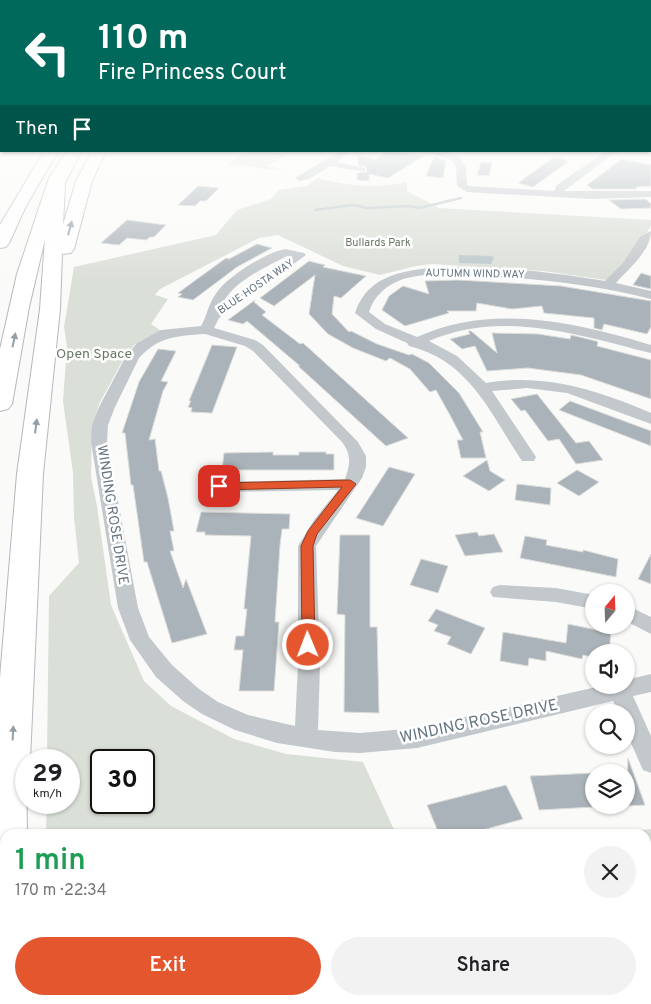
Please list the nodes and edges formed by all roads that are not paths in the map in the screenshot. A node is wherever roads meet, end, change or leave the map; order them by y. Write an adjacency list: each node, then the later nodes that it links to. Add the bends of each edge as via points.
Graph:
1 (28, 189): 10 (highway)
2 (53, 189): 18 (highway, one-way to 2, via 37,232)
3 (56, 189): 13 (highway)
4 (82, 189): 13 (highway, one-way to 4)
5 (467, 189): 7 (street)
6 (560, 189): 7 (street)
7 (558, 194): 8 (street)
8 (651, 194)
9 (651, 234): 11 (street, via 644,238 631,262 616,272)
10 (0, 243)
11 (608, 284): 12 (street, AUTUMN WIND WAY); 15 (street, AUTUMN WIND WAY, via 533,275 459,272 415,273 391,280 374,290 364,302 362,313 372,323)
12 (651, 295)
13 (50, 309): 21 (highway, one-way to 13)
14 (209, 323): 14 (street, BLUE HOSTA WAY, via 298,258 300,255 285,252 236,281 215,303); 22 (street, WINDING ROSE DRIVE, via 258,348 348,439 357,453 358,462); 33 (street, WINDING ROSE DRIVE, via 166,333 142,346 133,356 100,425 100,442 128,608 140,640 164,672 191,695 243,723 277,733)
15 (414, 342): 16 (street, via 432,332 456,325 494,322 564,328); 17 (street, AUTUMN WIND WAY, via 436,349 452,359)
16 (651, 349)
17 (482, 388): 19 (street, via 515,382 551,385 595,397); 20 (street, AUTUMN WIND WAY)
18 (0, 404)
19 (651, 419)
20 (528, 457)
21 (30, 474): 27 (highway); 35 (highway, one-way to 21)
22 (350, 484): 23 (street); 33 (street, WINDING ROSE DRIVE, via 312,533 307,546 309,665)
23 (219, 486)
24 (500, 592): 25 (street)
25 (585, 600)
26 (635, 617): 28 (street)
27 (0, 626)
28 (651, 626)
29 (651, 684): 30 (street, WINDING ROSE DRIVE)
30 (635, 688)
31 (607, 694): 33 (street, WINDING ROSE DRIVE, via 416,738 360,743)
32 (621, 694): 34 (street)
33 (306, 736)
34 (651, 763)
35 (7, 829)

